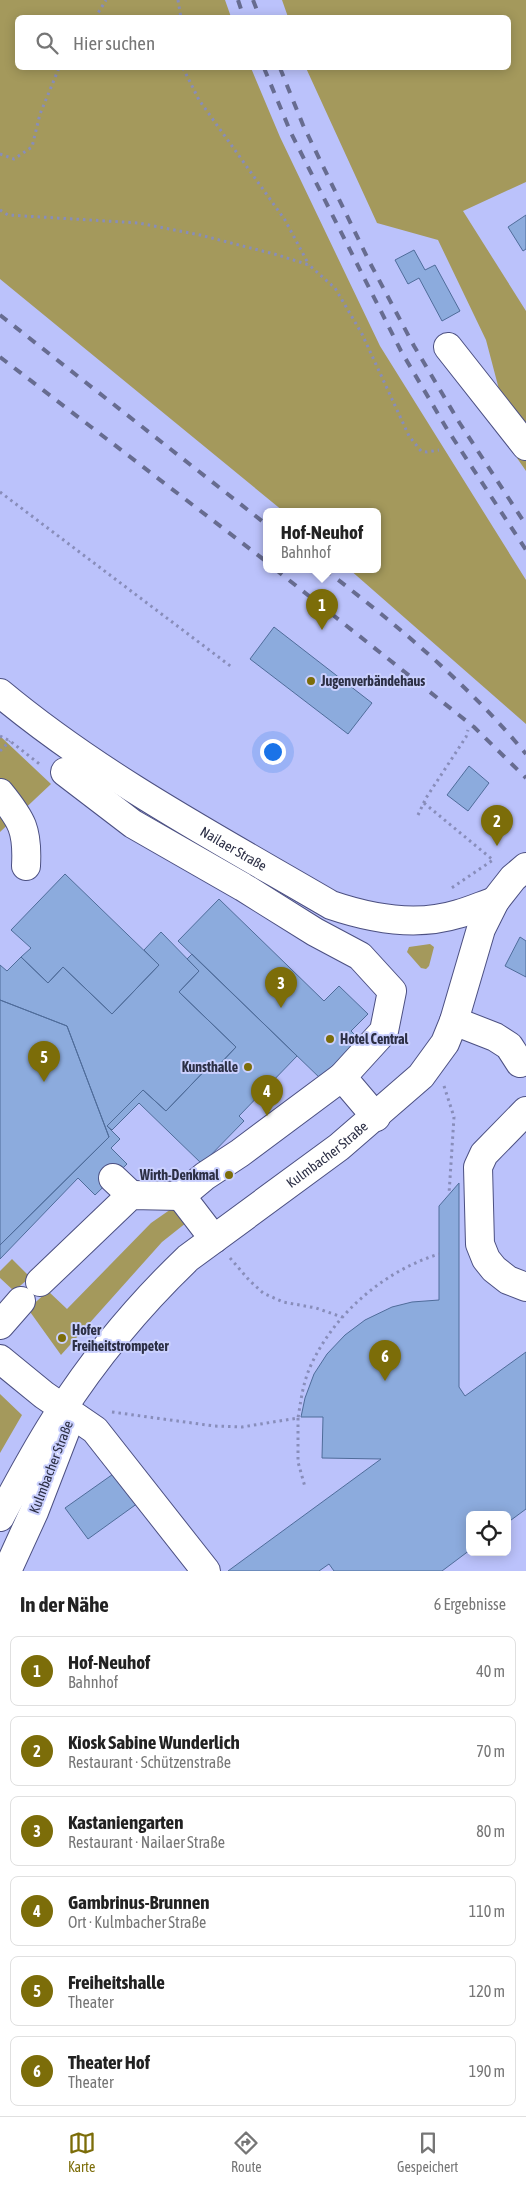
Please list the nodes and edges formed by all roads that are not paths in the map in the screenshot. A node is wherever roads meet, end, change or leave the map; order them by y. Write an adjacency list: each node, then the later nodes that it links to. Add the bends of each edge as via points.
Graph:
1 (448, 347): 2 (main road)
2 (526, 446)
3 (0, 693): 8 (main road, Nailaer Straße, via 97,767 331,905 380,919 415,920 457,914)
4 (66, 772): 11 (main road, via 133,824 360,956 392,991 384,1031)
5 (0, 793): 6 (main road, via 25,830)
6 (26, 866)
7 (526, 867): 8 (main road, Kulmbacher Straße)
8 (495, 901): 9 (main road, Kulmbacher Straße, via 481,929)
9 (454, 1022): 10 (main road, via 495,1036 509,1046); 13 (main road, Kulmbacher Straße, via 429,1067)
10 (520, 1063)
11 (342, 1077): 13 (main road); 14 (main road)
12 (526, 1111): 17 (main road, via 484,1154 478,1167 480,1244 486,1259 508,1280)
13 (376, 1117): 15 (main road, Kulmbacher Straße)
14 (181, 1196): 15 (main road); 16 (main road, via 122,1187)
15 (214, 1239): 21 (main road, Kulmbacher Straße, via 167,1279 96,1364)
16 (40, 1282)
17 (526, 1287)
18 (21, 1301): 19 (main road)
19 (0, 1325)
20 (0, 1359): 21 (main road, via 44,1394)
21 (72, 1405): 22 (main road, Kulmbacher Straße, via 46,1435); 23 (main road, Kulmbacher Straße, via 34,1512); 24 (main road)
22 (0, 1517)
23 (7, 1571)
24 (206, 1571)

